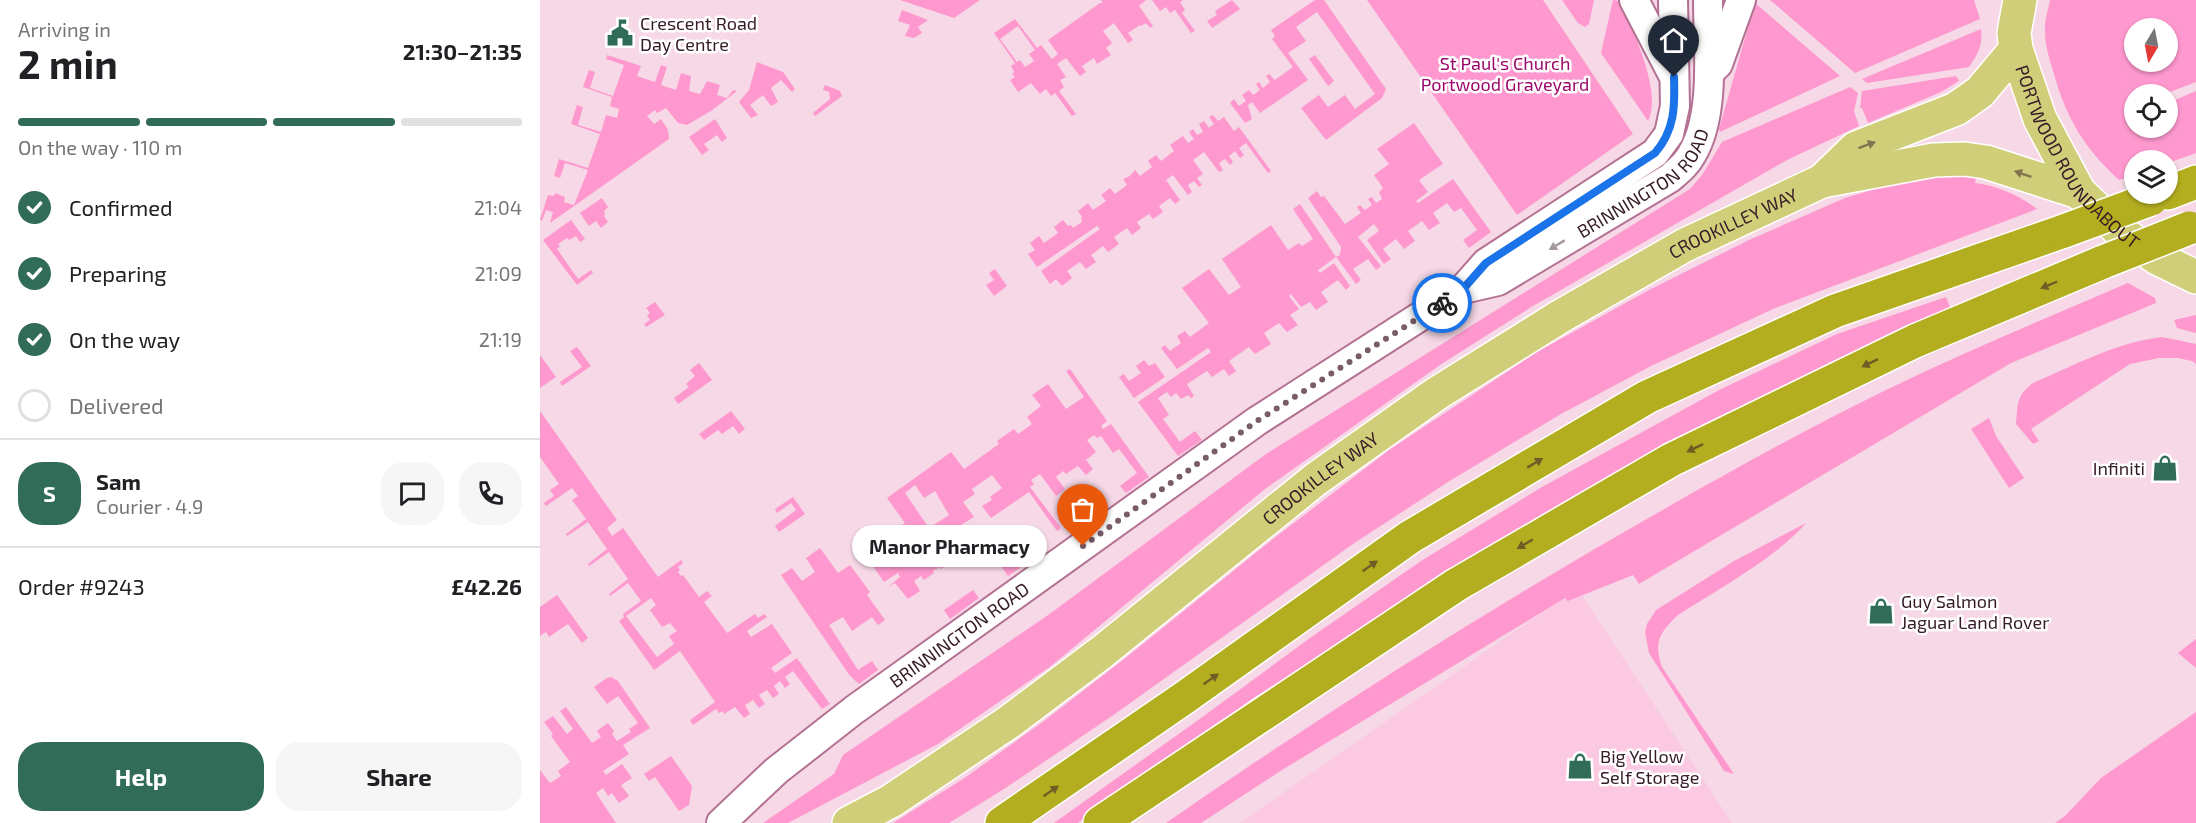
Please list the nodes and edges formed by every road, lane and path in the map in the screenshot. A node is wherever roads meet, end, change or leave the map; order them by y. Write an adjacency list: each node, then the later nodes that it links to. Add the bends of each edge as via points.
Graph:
1 (1634, 0): 9 (street)
2 (1673, 0): 9 (street, BRINNINGTON ROAD)
3 (1708, 0): 8 (street, BRINNINGTON ROAD)
4 (1741, 0): 8 (street, via 1718,64)
5 (2000, 0): 7 (main road)
6 (2020, 0): 7 (main road, PORTWOOD ROUNDABOUT)
7 (2015, 41): 10 (main road, CROOKILLEY WAY, one-way to 7, via 1856,148 1956,109 1980,92); 13 (main road, PORTWOOD ROUNDABOUT, via 2040,119)
8 (1708, 74): 17 (street, BRINNINGTON ROAD, one-way to 17, via 1699,141 1670,178 1498,281)
9 (1674, 77): 17 (street, BRINNINGTON ROAD, via 1673,121 1655,153 1486,263)
10 (1822, 181): 13 (main road, CROOKILLEY WAY, one-way to 10, via 1998,164 1964,159 1934,160); 19 (main road, CROOKILLEY WAY, via 1684,245 1436,394 1316,479 1009,722 891,801)
11 (2196, 182): 12 (highway)
12 (2178, 189)
13 (2079, 192): 16 (main road, PORTWOOD ROUNDABOUT, via 2129,238 2157,258)
14 (2137, 204): 20 (highway, one-way to 14, bridge, via 1410,537 1647,397 1835,311)
15 (2193, 227): 21 (highway, one-way to 21, bridge, via 1915,341 1671,460 1456,585)
16 (2196, 277)
17 (1463, 289): 18 (street, BRINNINGTON ROAD, via 1257,421 854,710 776,771)
18 (727, 817)
19 (849, 823)
20 (1002, 823)
21 (1100, 823)

